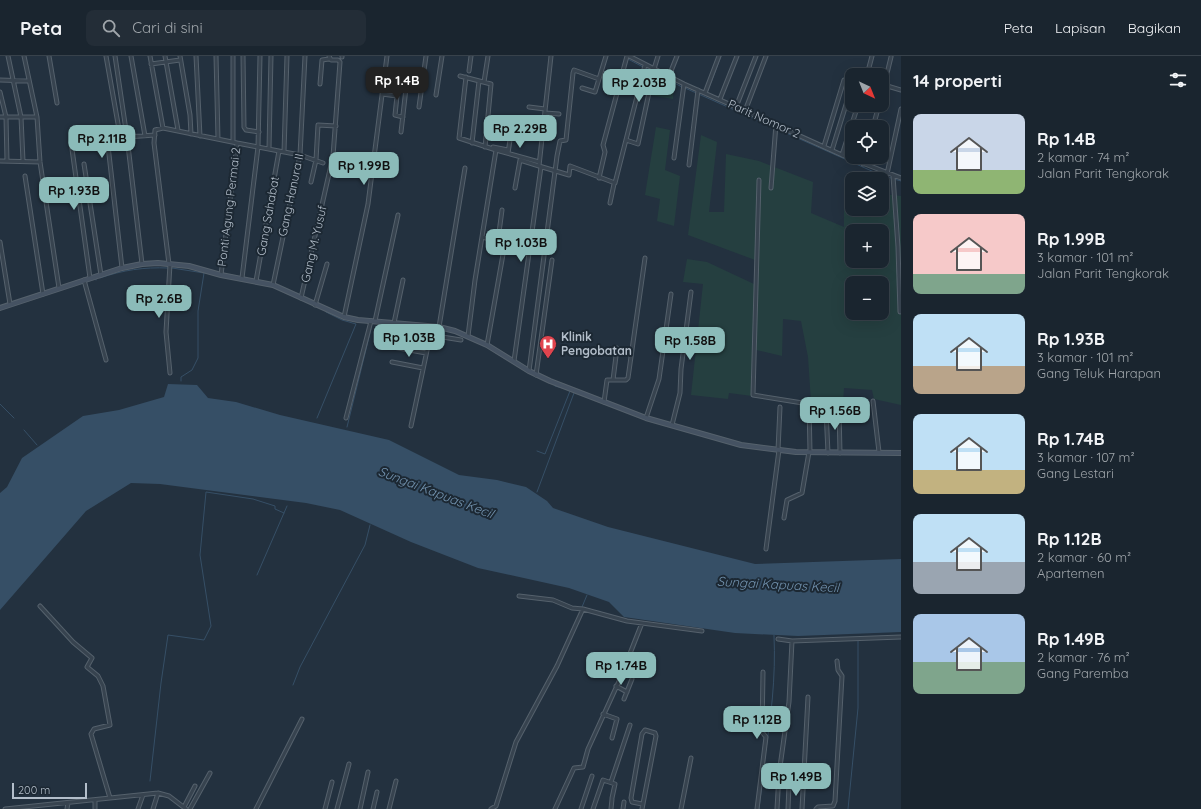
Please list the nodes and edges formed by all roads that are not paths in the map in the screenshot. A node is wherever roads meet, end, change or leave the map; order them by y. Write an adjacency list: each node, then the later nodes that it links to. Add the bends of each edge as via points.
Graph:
1 (8, 56): 52 (street)
2 (24, 56): 50 (street)
3 (49, 56): 66 (street)
4 (106, 56): 147 (street, via 120,134 107,137)
5 (115, 56): 92 (street)
6 (131, 56): 89 (street)
7 (150, 56): 38 (street)
8 (165, 56): 37 (street)
9 (196, 56): 91 (street)
10 (216, 56): 93 (street)
11 (233, 56): 96 (street, Ponti Agung Permai 2)
12 (243, 56): 86 (street, via 244,127 246,130)
13 (260, 56): 86 (street)
14 (271, 56): 101 (street)
15 (287, 56): 105 (street)
16 (305, 56): 107 (street, Gang Hanura II)
17 (387, 56): 63 (street)
18 (426, 56): 67 (street)
19 (442, 56): 64 (street)
20 (471, 56): 44 (street)
21 (488, 56): 54 (street)
22 (551, 56): 72 (street)
23 (606, 56): 48 (street)
24 (628, 56): 36 (street, Parit Nomor 2); 129 (street, via 603,145 605,152)
25 (640, 56): 36 (street)
26 (658, 56): 42 (street)
27 (677, 56): 46 (street)
28 (719, 56): 62 (street)
29 (737, 56): 65 (street)
30 (756, 56): 69 (street)
31 (766, 56): 73 (street)
32 (872, 56): 40 (street)
33 (891, 57): 41 (street)
34 (180, 58): 37 (street); 88 (street)
35 (329, 58): 55 (street, via 322,60); 83 (street, Gang M. Yusuf, via 340,62)
36 (639, 61): 39 (street, Parit Nomor 2)
37 (166, 62): 38 (street); 85 (street)
38 (151, 64): 84 (street)
39 (645, 65): 42 (street, Parit Nomor 2); 94 (street)
40 (869, 68)
41 (888, 68)
42 (654, 69): 46 (street, Parit Nomor 2); 94 (street, via 638,144)
43 (408, 71): 80 (street)
44 (469, 71)
45 (460, 76): 47 (street)
46 (669, 76): 56 (street, Parit Nomor 2)
47 (466, 77): 53 (street); 97 (street, via 460,140)
48 (599, 78): 58 (street, via 595,92); 123 (street, via 574,71 566,140 560,142)
49 (0, 80): 52 (street)
50 (29, 80): 52 (street); 79 (street)
51 (844, 80): 98 (street)
52 (14, 81): 78 (street)
53 (479, 81): 54 (street); 97 (street)
54 (484, 82): 100 (street, via 491,84)
55 (320, 84)
56 (684, 84): 59 (street, Parit Nomor 2); 110 (street)
57 (889, 86): 60 (street)
58 (582, 88)
59 (698, 90): 62 (street, Parit Nomor 2); 120 (street)
60 (901, 90)
61 (0, 92): 77 (street)
62 (704, 93): 65 (street, Parit Nomor 2)
63 (382, 94): 80 (street, via 397,96 395,116); 165 (street, via 368,204)
64 (436, 95)
65 (720, 100): 69 (street, Parit Nomor 2)
66 (57, 103)
67 (419, 107)
68 (529, 107): 72 (street)
69 (736, 107): 73 (street, Parit Nomor 2)
70 (845, 107): 103 (street)
71 (901, 109): 125 (street)
72 (545, 111): 75 (street); 116 (street)
73 (744, 111): 82 (street, Parit Nomor 2)
74 (856, 112): 108 (street)
75 (559, 114)
76 (0, 116): 77 (street)
77 (6, 117): 78 (street); 113 (street)
78 (21, 117): 79 (street); 114 (street)
79 (37, 117): 115 (street)
80 (403, 117): 87 (street)
81 (496, 124): 106 (street, via 512,127)
82 (776, 124): 98 (street, Parit Nomor 2); 135 (street)
83 (336, 126): 111 (street, via 318,125); 160 (street, Gang M. Yusuf, via 331,165)
84 (163, 128): 85 (street); 90 (street, via 156,129)
85 (178, 130): 88 (street)
86 (259, 132): 99 (street)
87 (401, 132)
88 (191, 134): 91 (street)
89 (145, 136): 90 (street); 92 (street)
90 (155, 136): 145 (street, via 156,165)
91 (200, 136): 93 (street)
92 (127, 137): 144 (street)
93 (218, 139): 96 (street)
94 (626, 140): 133 (street)
95 (71, 142): 150 (street)
96 (235, 142): 99 (street); 149 (street, Ponti Agung Permai 2)
97 (472, 143): 100 (street)
98 (824, 146): 103 (street, Parit Nomor 2)
99 (258, 147): 101 (street); 151 (street)
100 (485, 147): 102 (street)
101 (269, 149): 104 (street)
102 (494, 149): 106 (street); 139 (street)
103 (832, 150): 108 (street, Parit Nomor 2)
104 (279, 151): 105 (street); 154 (street, Gang Sahabat)
105 (284, 152): 107 (street)
106 (508, 152): 116 (street)
107 (300, 155): 111 (street); 155 (street, Gang Hanura II)
108 (842, 155): 109 (street, Parit Nomor 2)
109 (845, 156)
110 (674, 158)
111 (316, 160): 117 (street); 132 (street)
112 (0, 161): 113 (street)
113 (7, 161): 114 (street)
114 (23, 162): 115 (street)
115 (40, 162): 156 (street)
116 (540, 162): 121 (street)
117 (323, 163)
118 (84, 164): 148 (street)
119 (863, 164): 124 (street, Parit Nomor 2)
120 (689, 165)
121 (540, 167): 123 (street); 134 (street, via 520,160); 179 (street, via 524,303)
122 (465, 168): 169 (street)
123 (556, 172): 129 (street, via 569,175 570,166); 182 (street)
124 (882, 172)
125 (887, 172)
126 (889, 175): 128 (street, Parit Nomor 2)
127 (25, 176): 158 (street)
128 (893, 176): 130 (street, Parit Nomor 2); 164 (street)
129 (599, 178): 133 (street)
130 (901, 178)
131 (759, 180): 190 (street, via 753,395 809,404)
132 (311, 182)
133 (614, 184): 136 (street)
134 (515, 188)
135 (771, 188)
136 (610, 203)
137 (502, 210): 140 (street)
138 (398, 215): 166 (street)
139 (482, 237): 140 (street); 172 (street)
140 (498, 240): 174 (street, via 505,243)
141 (0, 242): 161 (street)
142 (645, 258): 185 (street, via 628,378)
143 (552, 260): 184 (street)
144 (142, 264): 145 (main road); 147 (main road)
145 (169, 264): 149 (main road, via 189,266); 183 (street, via 166,332)
146 (327, 264): 162 (street)
147 (122, 268): 148 (main road)
148 (101, 275): 150 (main road)
149 (221, 275): 151 (main road)
150 (90, 278): 152 (main road)
151 (242, 278): 154 (main road)
152 (84, 280): 156 (main road); 178 (street)
153 (403, 280): 167 (street)
154 (256, 281): 155 (main road)
155 (272, 285): 160 (main road)
156 (59, 288): 158 (main road)
157 (691, 292): 194 (street, via 680,393)
158 (43, 294): 161 (main road)
159 (671, 294): 192 (street, via 659,379)
160 (301, 298): 162 (main road)
161 (10, 304): 163 (main road)
162 (315, 305): 165 (main road)
163 (0, 308)
164 (900, 312)
165 (344, 317): 166 (main road)
166 (373, 321): 167 (main road); 191 (street)
167 (394, 323): 168 (main road)
168 (432, 327): 169 (main road); 171 (street)
169 (439, 327): 172 (main road)
170 (395, 331): 171 (street)
171 (430, 336): 173 (street); 177 (street)
172 (468, 336): 174 (main road)
173 (461, 340)
174 (487, 345): 179 (main road)
175 (393, 347): 177 (street)
176 (617, 348): 185 (street)
177 (426, 353): 181 (street)
178 (106, 360)
179 (514, 361): 182 (main road)
180 (392, 362): 181 (street)
181 (423, 368): 193 (street)
182 (529, 371): 184 (main road)
183 (170, 373)
184 (536, 375): 187 (main road)
185 (613, 380): 187 (street, via 607,380)
186 (873, 401): 197 (street)
187 (604, 402): 192 (main road)
188 (780, 407): 195 (street)
189 (839, 410): 199 (street)
190 (810, 415): 196 (street); 198 (street, via 825,412)
191 (346, 418)
192 (646, 418): 194 (main road)
193 (411, 426)
194 (672, 426): 195 (main road, via 741,445)
195 (778, 450): 196 (main road); 202 (street)
196 (809, 452): 198 (main road); 201 (street, via 802,493 787,500)
197 (879, 452): 199 (main road); 200 (main road)
198 (828, 453): 199 (main road)
199 (840, 453)
200 (901, 453)
201 (784, 518)
202 (766, 549)
203 (519, 596): 205 (street, via 553,600)
204 (40, 606): 235 (street, via 73,642 92,658 87,667 98,676 103,686 110,726 94,729 91,734)
205 (583, 609): 206 (street); 255 (street, via 558,666 516,742 496,804)
206 (642, 623): 207 (street); 214 (street)
207 (702, 631)
208 (901, 637): 210 (street)
209 (778, 639): 210 (street)
210 (792, 640): 264 (street)
211 (837, 660): 267 (street, via 838,670 842,676 835,801 833,806)
212 (763, 672): 263 (street, via 762,732 766,737)
213 (632, 679): 215 (street)
214 (616, 686): 215 (street); 218 (street)
215 (627, 692): 217 (street)
216 (808, 697): 266 (street)
217 (624, 699)
218 (603, 714): 221 (street, via 617,720); 256 (street, via 586,753 583,768 574,768)
219 (302, 719): 249 (street)
220 (630, 725): 229 (street)
221 (612, 738)
222 (692, 758): 262 (street)
223 (349, 764): 251 (street)
224 (368, 772): 252 (street)
225 (210, 773): 248 (street)
226 (592, 776): 257 (street)
227 (396, 781): 254 (street)
228 (332, 782): 250 (street)
229 (611, 782): 258 (street, via 602,782); 259 (street, via 616,785)
230 (789, 785): 265 (street)
231 (195, 786): 241 (street)
232 (377, 792): 253 (street)
233 (158, 793): 234 (street); 241 (street, via 165,794); 247 (street)
234 (143, 795): 235 (street); 246 (street)
235 (110, 798): 236 (street)
236 (95, 800): 238 (street); 245 (street)
237 (624, 802): 260 (street)
238 (68, 803): 239 (street); 244 (street)
239 (52, 804): 242 (street); 243 (street)
240 (642, 804): 240 (street, via 632,802 631,798 642,734 645,730 655,733 656,736); 261 (street)
241 (183, 808)
242 (5, 809)
243 (52, 809)
244 (67, 809)
245 (95, 809)
246 (138, 809)
247 (153, 809)
248 (190, 809)
249 (256, 809)
250 (325, 809)
251 (337, 809)
252 (360, 809)
253 (373, 809)
254 (389, 809)
255 (490, 809)
256 (556, 809)
257 (581, 809)
258 (593, 809)
259 (611, 809)
260 (623, 809)
261 (642, 809)
262 (682, 809)
263 (757, 809)
264 (777, 809)
265 (788, 809)
266 (802, 809)
267 (816, 809)

